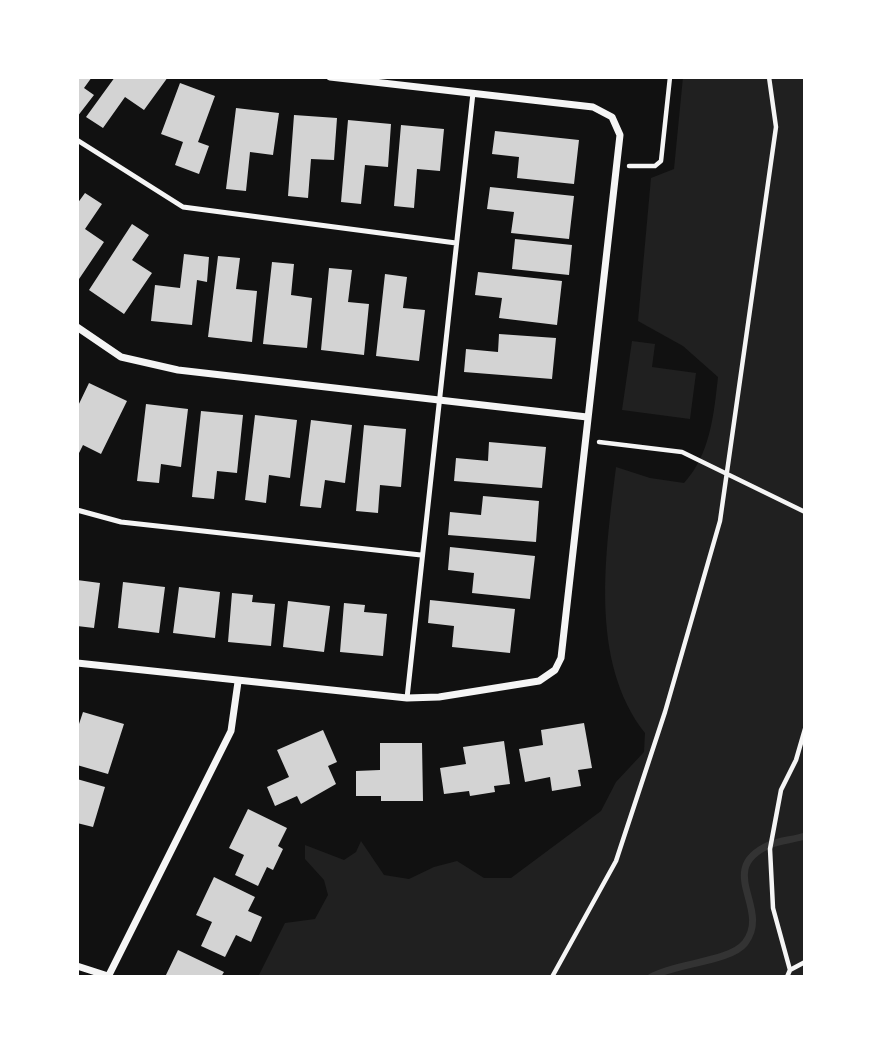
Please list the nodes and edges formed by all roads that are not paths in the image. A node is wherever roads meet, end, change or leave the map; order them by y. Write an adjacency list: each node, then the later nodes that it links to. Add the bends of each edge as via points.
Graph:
1 (330, 77): 2 (street)
2 (473, 93): 4 (lane); 7 (street, via 593,107 612,117 620,135)
3 (77, 140): 4 (lane, via 183,207)
4 (456, 243): 6 (lane)
5 (77, 327): 6 (street, via 121,357 178,370)
6 (440, 401): 7 (street); 9 (lane)
7 (587, 417): 12 (street, via 561,658 555,670 539,681)
8 (77, 510): 9 (lane, via 121,522)
9 (421, 555): 12 (lane)
10 (77, 663): 11 (street)
11 (238, 682): 12 (street); 14 (street, via 231,731)
12 (407, 698)
13 (77, 967): 14 (street)
14 (108, 976)

